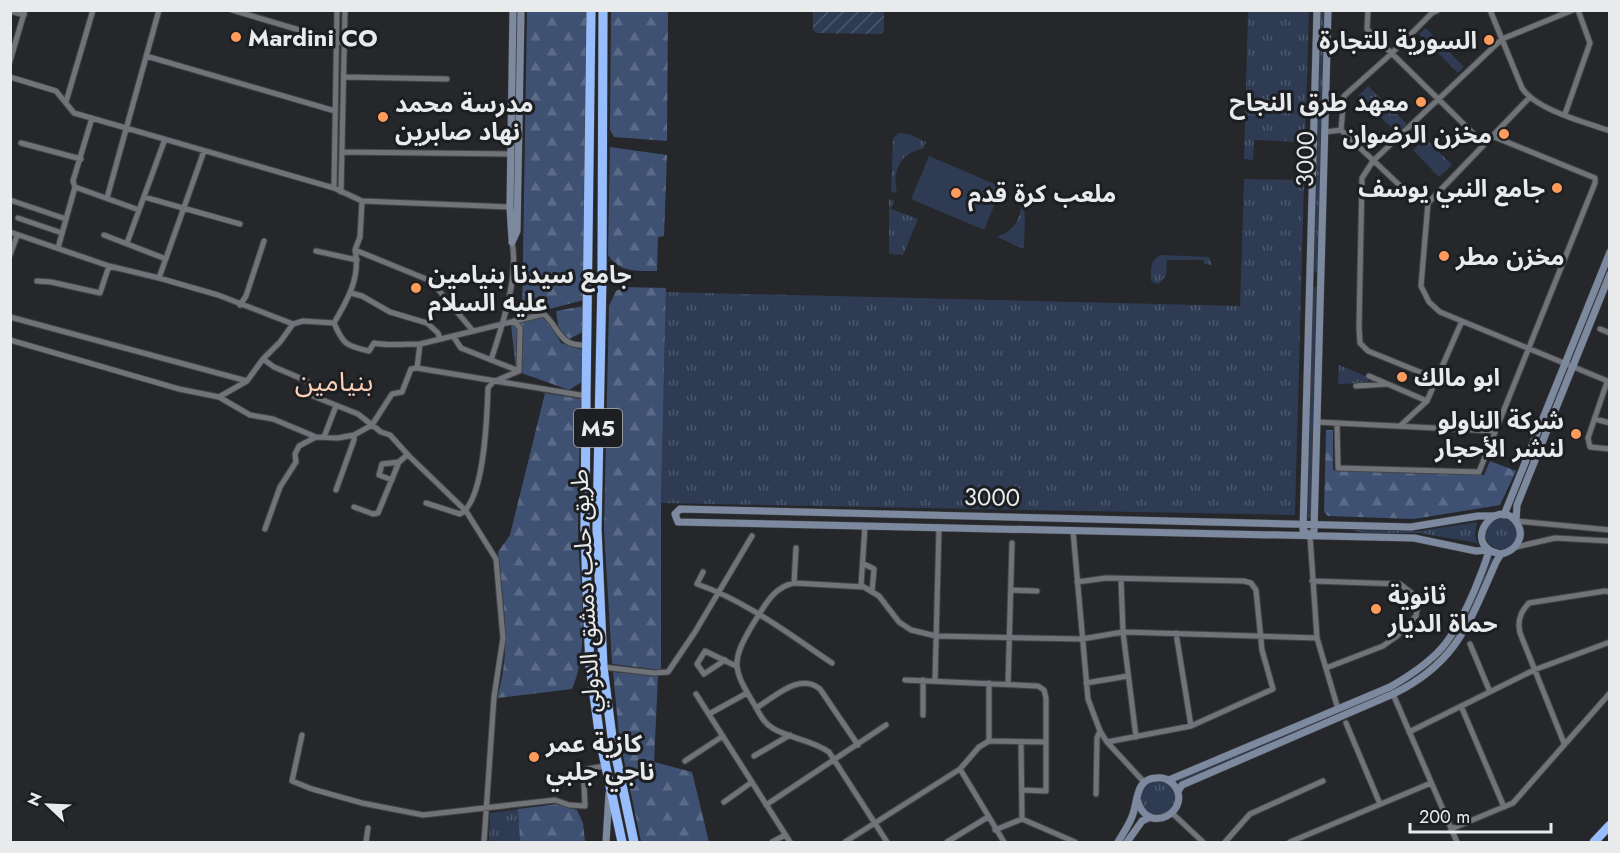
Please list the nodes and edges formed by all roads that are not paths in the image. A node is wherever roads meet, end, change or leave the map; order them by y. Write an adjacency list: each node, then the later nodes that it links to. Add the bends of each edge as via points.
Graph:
1 (93, 10): 31 (street)
2 (159, 10): 24 (street)
3 (232, 10): 21 (street)
4 (337, 10): 21 (street)
5 (345, 10): 22 (street)
6 (513, 10): 45 (street)
7 (521, 10): 68 (street, via 517,231)
8 (591, 10): 98 (highway, M5)
9 (603, 10): 177 (highway, طريق حلب دمشق الدولي / M5, via 597,529)
10 (1317, 10): 81 (street, 3000)
11 (1328, 10): 38 (street, 3000)
12 (1368, 10): 23 (street, via 1367,29)
13 (1438, 10): 18 (street)
14 (1490, 10): 20 (street)
15 (1573, 10): 20 (street)
16 (1578, 10): 33 (street, via 1590,43)
17 (10, 11): 19 (street)
18 (1431, 12): 23 (street)
19 (24, 13): 25 (street)
20 (1502, 39): 29 (street, via 1522,88); 30 (street)
21 (337, 41): 22 (street); 32 (street)
22 (344, 44): 27 (street)
23 (1391, 54): 30 (street); 36 (street, via 1344,96)
24 (146, 56): 32 (street); 35 (street)
25 (10, 61)
26 (10, 77): 31 (street, via 56,91)
27 (344, 77): 28 (street); 44 (street)
28 (447, 79)
29 (1530, 97): 33 (street); 39 (street)
30 (1437, 98): 42 (street); 47 (street)
31 (66, 102): 34 (street, via 74,113)
32 (335, 111): 49 (street)
33 (1565, 114): 37 (street)
34 (93, 118): 35 (street); 46 (street)
35 (125, 128): 40 (street); 54 (street)
36 (1341, 130): 38 (street); 47 (street)
37 (1610, 131)
38 (1325, 132): 82 (street, 3000)
39 (1492, 136): 42 (street); 99 (street, via 1595,178 1596,183)
40 (165, 139): 43 (street); 53 (street)
41 (21, 142): 46 (street)
42 (1483, 143): 57 (street)
43 (204, 151): 49 (street); 59 (street)
44 (342, 152): 45 (street); 50 (street)
45 (512, 154): 58 (street)
46 (81, 159): 48 (street, via 73,181)
47 (1373, 161): 51 (street, via 1362,178); 52 (street)
48 (75, 187): 54 (street); 62 (street)
49 (334, 188): 50 (street)
50 (341, 192): 56 (street)
51 (1361, 195): 52 (street); 106 (street, via 1360,343 1368,351)
52 (1411, 196): 57 (street)
53 (144, 197): 59 (street); 60 (street)
54 (107, 198): 60 (street)
55 (10, 200): 62 (street)
56 (362, 201): 58 (street); 71 (street, via 360,237)
57 (1428, 203): 87 (street, via 1421,286 1440,312)
58 (510, 207): 68 (street)
59 (183, 209): 63 (street); 75 (street)
60 (139, 210): 69 (street)
61 (18, 218): 64 (street)
62 (66, 219): 64 (street)
63 (240, 224)
64 (62, 233): 70 (street)
65 (14, 234): 70 (street); 74 (street)
66 (104, 235): 69 (street)
67 (264, 241): 84 (street)
68 (512, 242): 89 (street, via 512,279)
69 (127, 243): 75 (street)
70 (58, 248): 77 (street)
71 (355, 250): 76 (street); 92 (street, via 431,281)
72 (316, 251): 76 (street)
73 (1610, 252): 102 (street)
74 (10, 255)
75 (166, 259): 79 (street)
76 (357, 260): 83 (street)
77 (109, 266): 79 (street); 80 (street, via 100,293)
78 (1610, 274): 102 (street)
79 (159, 278): 84 (street)
80 (37, 281)
81 (1309, 281): 82 (street); 137 (street, 3000)
82 (1321, 281): 117 (street, 3000)
83 (351, 294): 88 (street); 95 (street, via 390,312 427,322)
84 (240, 305): 90 (street)
85 (10, 316): 107 (street)
86 (514, 321): 89 (street); 98 (street, via 544,314 564,341 575,346); 104 (street, via 520,327)
87 (1462, 321): 99 (street); 106 (street)
88 (334, 323): 90 (street); 97 (street, via 343,342 355,348 369,351 374,343)
89 (502, 323): 92 (street); 101 (street)
90 (293, 324): 100 (street)
91 (1600, 329): 93 (street)
92 (473, 331): 94 (street)
93 (1610, 333)
94 (453, 336): 95 (street); 101 (street, via 461,348)
95 (440, 339): 97 (street)
96 (10, 340): 113 (street)
97 (420, 344): 103 (street)
98 (587, 345): 112 (highway, M5)
99 (1528, 350): 102 (street); 122 (street)
100 (263, 359): 107 (street); 115 (street, via 307,381 309,393)
101 (491, 360): 104 (street)
102 (1569, 365): 109 (street); 134 (street); 136 (street, via 1517,505)
103 (417, 368): 108 (street); 120 (street, via 411,369 402,392 392,394)
104 (519, 371): 108 (street)
105 (1369, 376): 110 (street)
106 (1437, 379): 114 (street)
107 (247, 381): 113 (street)
108 (493, 382): 112 (street); 133 (street, via 488,388 485,446 476,489)
109 (1609, 382): 116 (street)
110 (1389, 384): 111 (street); 114 (street)
111 (1356, 386)
112 (586, 396): 215 (highway, M5, via 590,666)
113 (219, 398): 124 (street, via 250,415 273,419)
114 (1427, 400): 121 (street)
115 (336, 406): 120 (street, via 358,414); 125 (street)
116 (1595, 419): 119 (street); 126 (street, via 1588,443 1595,449)
117 (1317, 422): 118 (street); 138 (street, 3000)
118 (1337, 423): 121 (street); 122 (street, via 1338,468 1479,472)
119 (1610, 423)
120 (372, 425): 123 (street); 127 (street, via 390,435)
121 (1401, 425): 122 (street)
122 (1494, 431)
123 (354, 435): 125 (street); 130 (street)
124 (316, 437): 125 (street); 141 (street, via 299,446 296,462 280,487)
125 (324, 437)
126 (1610, 449)
127 (407, 454): 128 (street); 133 (street)
128 (399, 462): 129 (street); 129 (street, via 382,464 379,475)
129 (392, 480): 132 (street, via 376,515)
130 (336, 490)
131 (426, 503): 133 (street, via 460,514)
132 (354, 507)
133 (466, 510): 231 (street, via 496,559 503,638 494,697)
134 (1503, 514): 135 (street); 136 (street)
135 (1494, 516): 138 (street, 3000, via 1411,526); 150 (street, via 1482,528 1481,536)
136 (1516, 521): 142 (street); 148 (street, via 1520,539)
137 (1303, 524): 138 (street, 3000); 139 (street, 3000, via 680,509 675,514 678,522); 145 (street, via 1303,530)
138 (1315, 524): 145 (street, 3000)
139 (865, 526): 140 (street); 152 (street)
140 (939, 527): 143 (street); 168 (street)
141 (265, 529)
142 (1610, 530)
143 (1073, 531): 145 (street); 156 (street)
144 (752, 536): 161 (street)
145 (1310, 536): 150 (street, via 1414,538); 155 (street)
146 (1610, 541): 148 (street, via 1555,538)
147 (1012, 543): 159 (street)
148 (1516, 547): 151 (street)
149 (796, 548): 157 (street)
150 (1489, 550): 151 (street); 194 (street, via 1458,629 1447,644 1404,679)
151 (1501, 554): 191 (street, via 1453,649 1424,677)
152 (864, 564): 158 (street); 162 (street, via 874,569)
153 (703, 572): 161 (street, via 697,584)
154 (1121, 580): 156 (street); 165 (street); 167 (street, via 1244,581 1256,590)
155 (1312, 581): 170 (street); 178 (street, via 1400,584 1414,594 1418,604 1416,616 1383,646)
156 (1077, 582): 171 (street)
157 (794, 583): 158 (street); 164 (street, via 780,589)
158 (861, 586): 162 (street)
159 (1011, 590): 160 (street); 169 (street)
160 (1037, 591)
161 (720, 592): 164 (street); 177 (street, via 668,672)
162 (872, 592): 168 (street, via 911,630)
163 (1610, 592): 179 (street, via 1529,603 1518,625)
164 (759, 615): 175 (street); 176 (street, via 738,654)
165 (1124, 632): 166 (street); 171 (street); 180 (street)
166 (1176, 633): 167 (street); 199 (street)
167 (1260, 635): 170 (street); 199 (street, via 1273,689)
168 (936, 636): 169 (street); 183 (street)
169 (1009, 638): 171 (street); 186 (street)
170 (1317, 638): 178 (street)
171 (1082, 639): 185 (street)
172 (1610, 642): 179 (street)
173 (1470, 644): 187 (street)
174 (725, 660): 174 (street, via 705,651 697,664 704,674); 176 (street)
175 (832, 663)
176 (736, 666): 188 (street, via 738,679)
177 (603, 667): 247 (highway, طريق حلب دمشق الدولي / M5, via 612,738)
178 (1326, 668): 194 (street)
179 (1534, 670): 187 (street); 210 (street)
180 (1128, 676): 185 (street); 205 (street)
181 (905, 680): 182 (street)
182 (923, 680): 183 (street); 196 (street)
183 (935, 681): 184 (street)
184 (989, 683): 186 (street); 206 (street)
185 (1086, 683): 200 (street)
186 (1008, 684): 208 (street, via 1044,690)
187 (1490, 692): 192 (street)
188 (747, 693): 193 (street); 195 (street)
189 (1610, 693): 210 (street)
190 (696, 694): 195 (street)
191 (1393, 694): 201 (street); 224 (street, via 1182,785)
192 (1461, 706): 201 (street); 230 (street)
193 (756, 708): 203 (street, via 766,724); 211 (street, via 795,684 813,683)
194 (1338, 709): 217 (street)
195 (709, 714): 204 (street)
196 (922, 715)
197 (1346, 723): 228 (street)
198 (886, 725): 211 (street)
199 (1191, 726): 205 (street)
200 (1100, 731): 209 (street); 225 (street, via 1096,738)
201 (1409, 732): 221 (street)
202 (302, 735): 231 (street, via 292,781 312,789 423,815)
203 (790, 735): 212 (street); 214 (street, via 819,745)
204 (723, 736): 213 (street); 219 (street)
205 (1136, 736): 209 (street)
206 (989, 741): 207 (street); 216 (street)
207 (1022, 742): 208 (street); 223 (street)
208 (1046, 742): 223 (street, via 1046,791)
209 (1107, 742): 220 (street)
210 (1564, 743): 230 (street, via 1513,803)
211 (858, 745): 214 (street)
212 (754, 756)
213 (685, 761)
214 (835, 761): 229 (street); 236 (street)
215 (605, 766): 222 (highway, M5); 231 (street, via 587,769 585,806 555,800)
216 (960, 769): 233 (street); 236 (street)
217 (1169, 780): 220 (street, via 1161,777); 224 (street)
218 (1323, 781): 258 (street, via 1250,814)
219 (752, 782): 227 (street); 229 (street)
220 (1144, 782): 226 (street)
221 (1431, 783): 228 (street); 239 (street)
222 (609, 788): 245 (street); 246 (highway, M5)
223 (1022, 790): 235 (street)
224 (1178, 791): 232 (street, via 1179,799)
225 (1096, 794)
226 (1137, 799): 234 (street, via 1139,807); 255 (street)
227 (724, 802)
228 (1380, 804): 242 (street)
229 (766, 805): 241 (street)
230 (1504, 807): 239 (street)
231 (486, 808): 244 (street)
232 (1172, 813): 234 (street, via 1158,819); 257 (street)
233 (988, 817): 240 (street); 252 (street)
234 (1150, 817): 256 (street, via 1142,821)
235 (1022, 819): 240 (street); 254 (street)
236 (875, 824): 250 (street); 251 (street)
237 (1610, 825): 260 (highway)
238 (368, 828): 243 (street)
239 (1451, 829): 259 (street)
240 (995, 830): 253 (street)
241 (785, 835): 248 (street); 249 (street)
242 (1290, 842)
243 (366, 843)
244 (484, 843)
245 (606, 843)
246 (622, 843)
247 (634, 843)
248 (772, 843)
249 (790, 843)
250 (845, 843)
251 (887, 843)
252 (947, 843)
253 (1004, 843)
254 (1075, 843)
255 (1118, 843)
256 (1127, 843)
257 (1203, 843)
258 (1225, 843)
259 (1457, 843)
260 (1594, 843)

